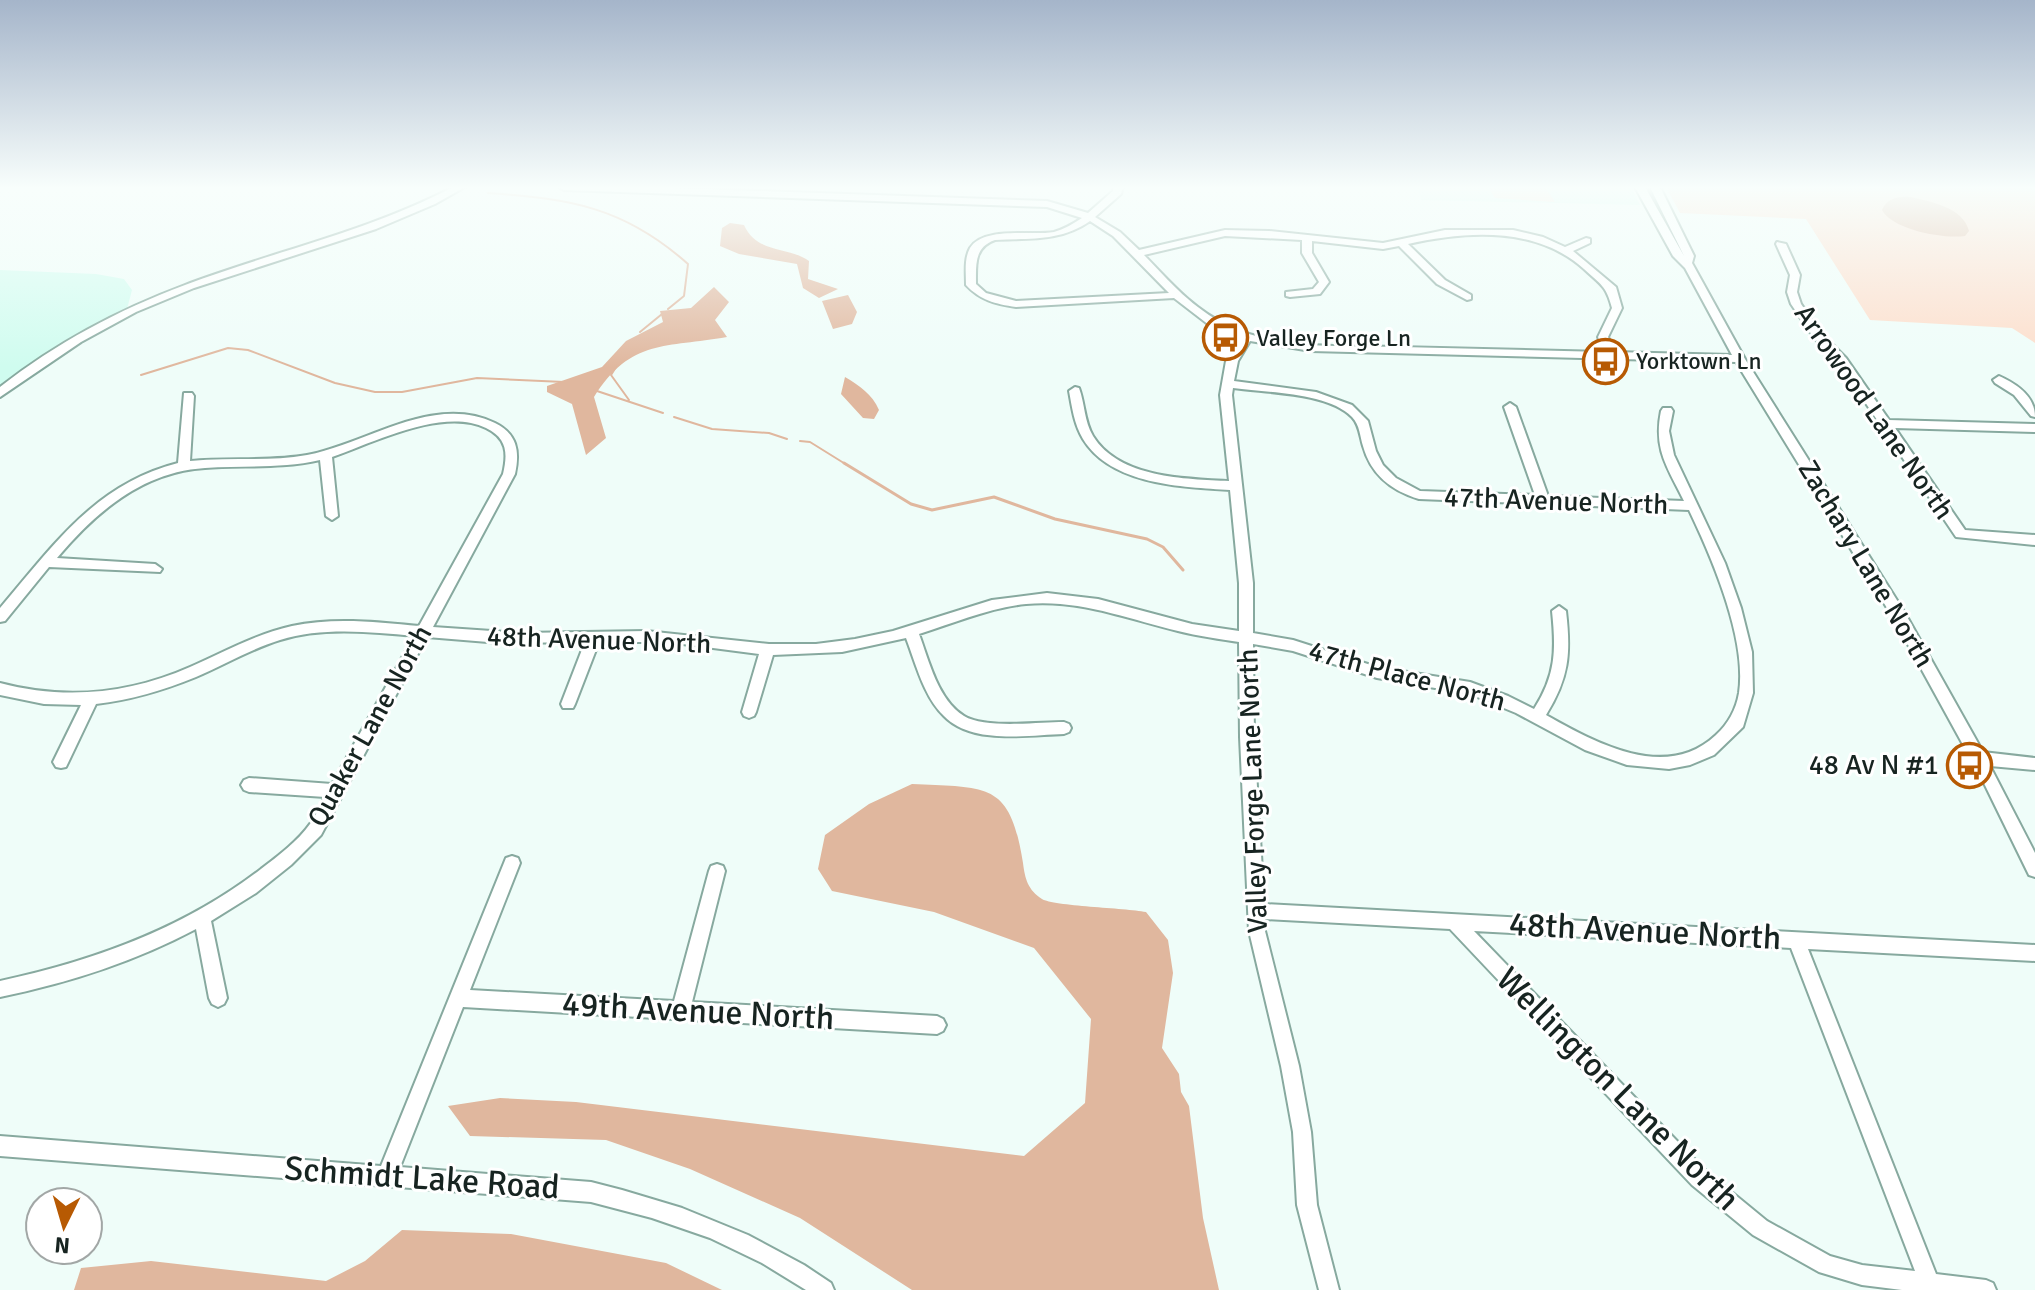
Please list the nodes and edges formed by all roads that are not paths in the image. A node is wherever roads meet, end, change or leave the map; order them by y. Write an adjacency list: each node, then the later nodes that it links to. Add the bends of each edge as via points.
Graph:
1 (317, 247): 24 (street, via 135,310 72,343)
2 (975, 247): 15 (street, via 971,285 989,299 1030,304 1150,300)
3 (1133, 247): 13 (street)
4 (1164, 247): 13 (street)
5 (1307, 247): 16 (street, via 1324,282 1316,292)
6 (1406, 247): 17 (street, via 1441,282)
7 (1558, 247): 12 (street)
8 (1572, 247): 12 (street)
9 (1673, 247): 14 (street, Zachary Lane North)
10 (1685, 247): 14 (street, Zachary Lane North)
11 (1782, 247): 29 (street, Arrowood Lane North, via 1795,275 1796,304)
12 (1566, 250): 19 (street, via 1605,281 1617,299 1615,316 1603,337)
13 (1139, 253): 15 (street)
14 (1687, 264): 20 (street, Zachary Lane North)
15 (1178, 294): 18 (street, via 1210,321)
16 (1290, 294)
17 (1467, 297)
18 (1247, 337): 19 (street, via 1311,348); 22 (street, Valley Forge Lane North, via 1232,361)
19 (1611, 356): 20 (street)
20 (1739, 359): 53 (street, Zachary Lane North, via 1893,605)
21 (1999, 380): 28 (street)
22 (1227, 384): 33 (street, Valley Forge Lane North); 34 (street, 47th Avenue North, via 1327,399 1350,409 1364,426 1380,473 1419,495)
23 (1075, 391): 33 (street, via 1086,431 1127,468 1172,481)
24 (0, 393)
25 (188, 396): 32 (street)
26 (1510, 407): 34 (street)
27 (1667, 411): 35 (street, via 1665,443)
28 (2035, 413)
29 (1887, 424): 30 (street); 37 (street, Arrowood Lane North, via 1961,534)
30 (2035, 428)
31 (326, 455): 32 (street); 36 (street); 43 (street, Quaker Lane North, via 433,420 477,419 509,441 509,474)
32 (184, 465): 38 (street, via 118,493)
33 (1235, 486): 45 (street, Valley Forge Lane North)
34 (1543, 500): 35 (street, 47th Avenue North)
35 (1693, 506): 51 (street, 47th Place North, via 1730,585 1744,648 1746,694 1725,739 1711,751 1674,762 1651,762 1603,751)
36 (332, 516)
37 (2035, 540)
38 (49, 562): 39 (street); 41 (street)
39 (155, 569)
40 (1559, 611): 51 (street, via 1559,683)
41 (0, 617)
42 (911, 632): 45 (street, 48th Avenue North, via 996,602 1060,598); 46 (street, 48th Avenue North, via 834,649); 52 (street, via 936,698 956,721 989,729)
43 (422, 633): 44 (street, 48th Avenue North, via 524,639); 48 (street, 48th Avenue North, via 301,629 174,679); 57 (street, Quaker Lane North)
44 (594, 636): 46 (street, 48th Avenue North, via 685,639); 49 (street)
45 (1247, 638): 51 (street, 47th Place North, via 1287,643 1386,674 1468,686); 61 (street, Valley Forge Lane North)
46 (767, 651): 50 (street)
47 (0, 689): 48 (street, 48th Avenue North, via 44,699)
48 (91, 699): 54 (street)
49 (568, 704)
50 (749, 712)
51 (1537, 717)
52 (1064, 728)
53 (1978, 758): 55 (street); 59 (street, Zachary Lane North)
54 (61, 762)
55 (2035, 764)
56 (249, 785): 57 (street)
57 (336, 791): 62 (street, Quaker Lane North, via 315,830 295,852 239,897)
58 (512, 863): 68 (street)
59 (2035, 870)
60 (717, 871): 69 (street)
61 (1255, 911): 63 (street, 48th Avenue North); 75 (street, Valley Forge Lane North, via 1297,1099 1312,1232)
62 (202, 917): 66 (street, via 81,970); 67 (street)
63 (1452, 920): 64 (street, 48th Avenue North); 73 (street, Wellington Lane North, via 1728,1204 1791,1248 1826,1265)
64 (1796, 939): 65 (street, 48th Avenue North); 73 (street)
65 (2035, 953)
66 (0, 989)
67 (218, 998)
68 (459, 998): 69 (street, 49th Avenue North); 72 (street)
69 (681, 1010): 70 (street, 49th Avenue North)
70 (937, 1025)
71 (0, 1146): 72 (street, Schmidt Lake Road)
72 (387, 1175): 74 (street, Schmidt Lake Road, via 548,1186 647,1205 751,1246)
73 (1931, 1288): 76 (street)
74 (824, 1290)
75 (1329, 1290)
76 (1986, 1290)

